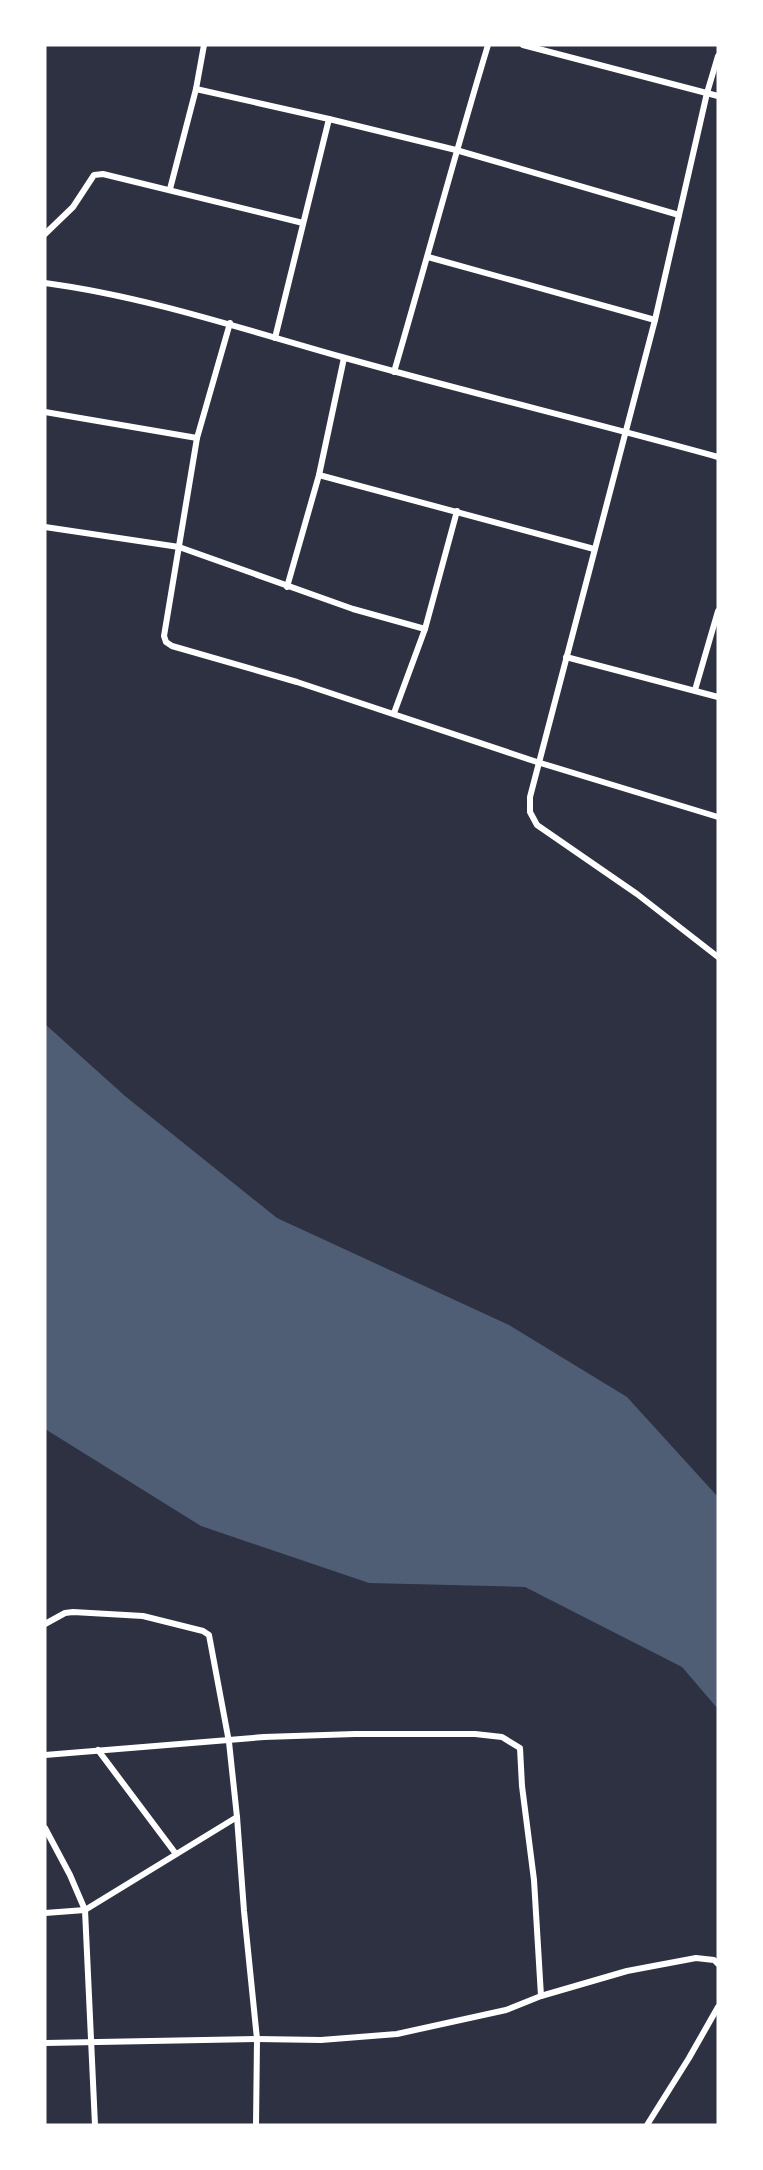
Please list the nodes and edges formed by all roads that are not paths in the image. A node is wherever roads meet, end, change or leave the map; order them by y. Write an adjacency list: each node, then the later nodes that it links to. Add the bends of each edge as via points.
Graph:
1 (204, 45): 5 (street)
2 (488, 45): 9 (street)
3 (523, 45): 6 (street)
4 (718, 56): 6 (street)
5 (196, 89): 8 (street); 10 (street)
6 (707, 93): 7 (street); 11 (street)
7 (718, 96)
8 (329, 119): 9 (street); 12 (street)
9 (456, 150): 11 (street); 14 (street)
10 (171, 189): 12 (street); 13 (street, via 94,175 73,207)
11 (679, 215): 16 (street)
12 (303, 223): 18 (street)
13 (45, 234)
14 (428, 257): 16 (street); 20 (street)
15 (45, 283): 17 (street, via 120,296)
16 (655, 320): 22 (street)
17 (230, 323): 18 (street); 23 (street)
18 (275, 338): 19 (street)
19 (344, 358): 20 (street); 25 (street)
20 (394, 372): 22 (street)
21 (45, 412): 23 (street)
22 (624, 431): 24 (street); 29 (street)
23 (197, 438): 28 (street)
24 (718, 457)
25 (319, 475): 26 (street); 30 (street)
26 (457, 511): 29 (street); 32 (street)
27 (45, 527): 28 (street)
28 (179, 547): 30 (street); 36 (street, via 168,602 166,642)
29 (594, 549): 33 (street)
30 (287, 587): 32 (street)
31 (718, 611): 34 (street)
32 (425, 629): 36 (street)
33 (566, 657): 34 (street); 37 (street)
34 (695, 690): 35 (street)
35 (718, 697)
36 (394, 713): 37 (street)
37 (537, 762): 38 (street); 39 (street, via 530,812 537,825 637,894)
38 (718, 817)
39 (718, 957)
40 (45, 1624): 41 (street, via 73,1612 143,1616 203,1631 209,1635)
41 (229, 1742): 42 (street); 44 (street); 50 (street, via 355,1734 475,1734 502,1737 520,1748)
42 (98, 1750): 43 (street); 46 (street)
43 (45, 1755)
44 (237, 1818): 46 (street); 52 (street)
45 (45, 1828): 47 (street)
46 (176, 1854): 47 (street)
47 (85, 1910): 48 (street); 53 (street)
48 (45, 1913)
49 (718, 1964): 50 (street, via 696,1958 627,1971)
50 (541, 1996): 52 (street, via 506,2010 397,2034 321,2040)
51 (718, 2007): 57 (street)
52 (257, 2039): 53 (street); 56 (street)
53 (91, 2042): 54 (street); 55 (street)
54 (45, 2043)
55 (94, 2125)
56 (256, 2125)
57 (647, 2125)

